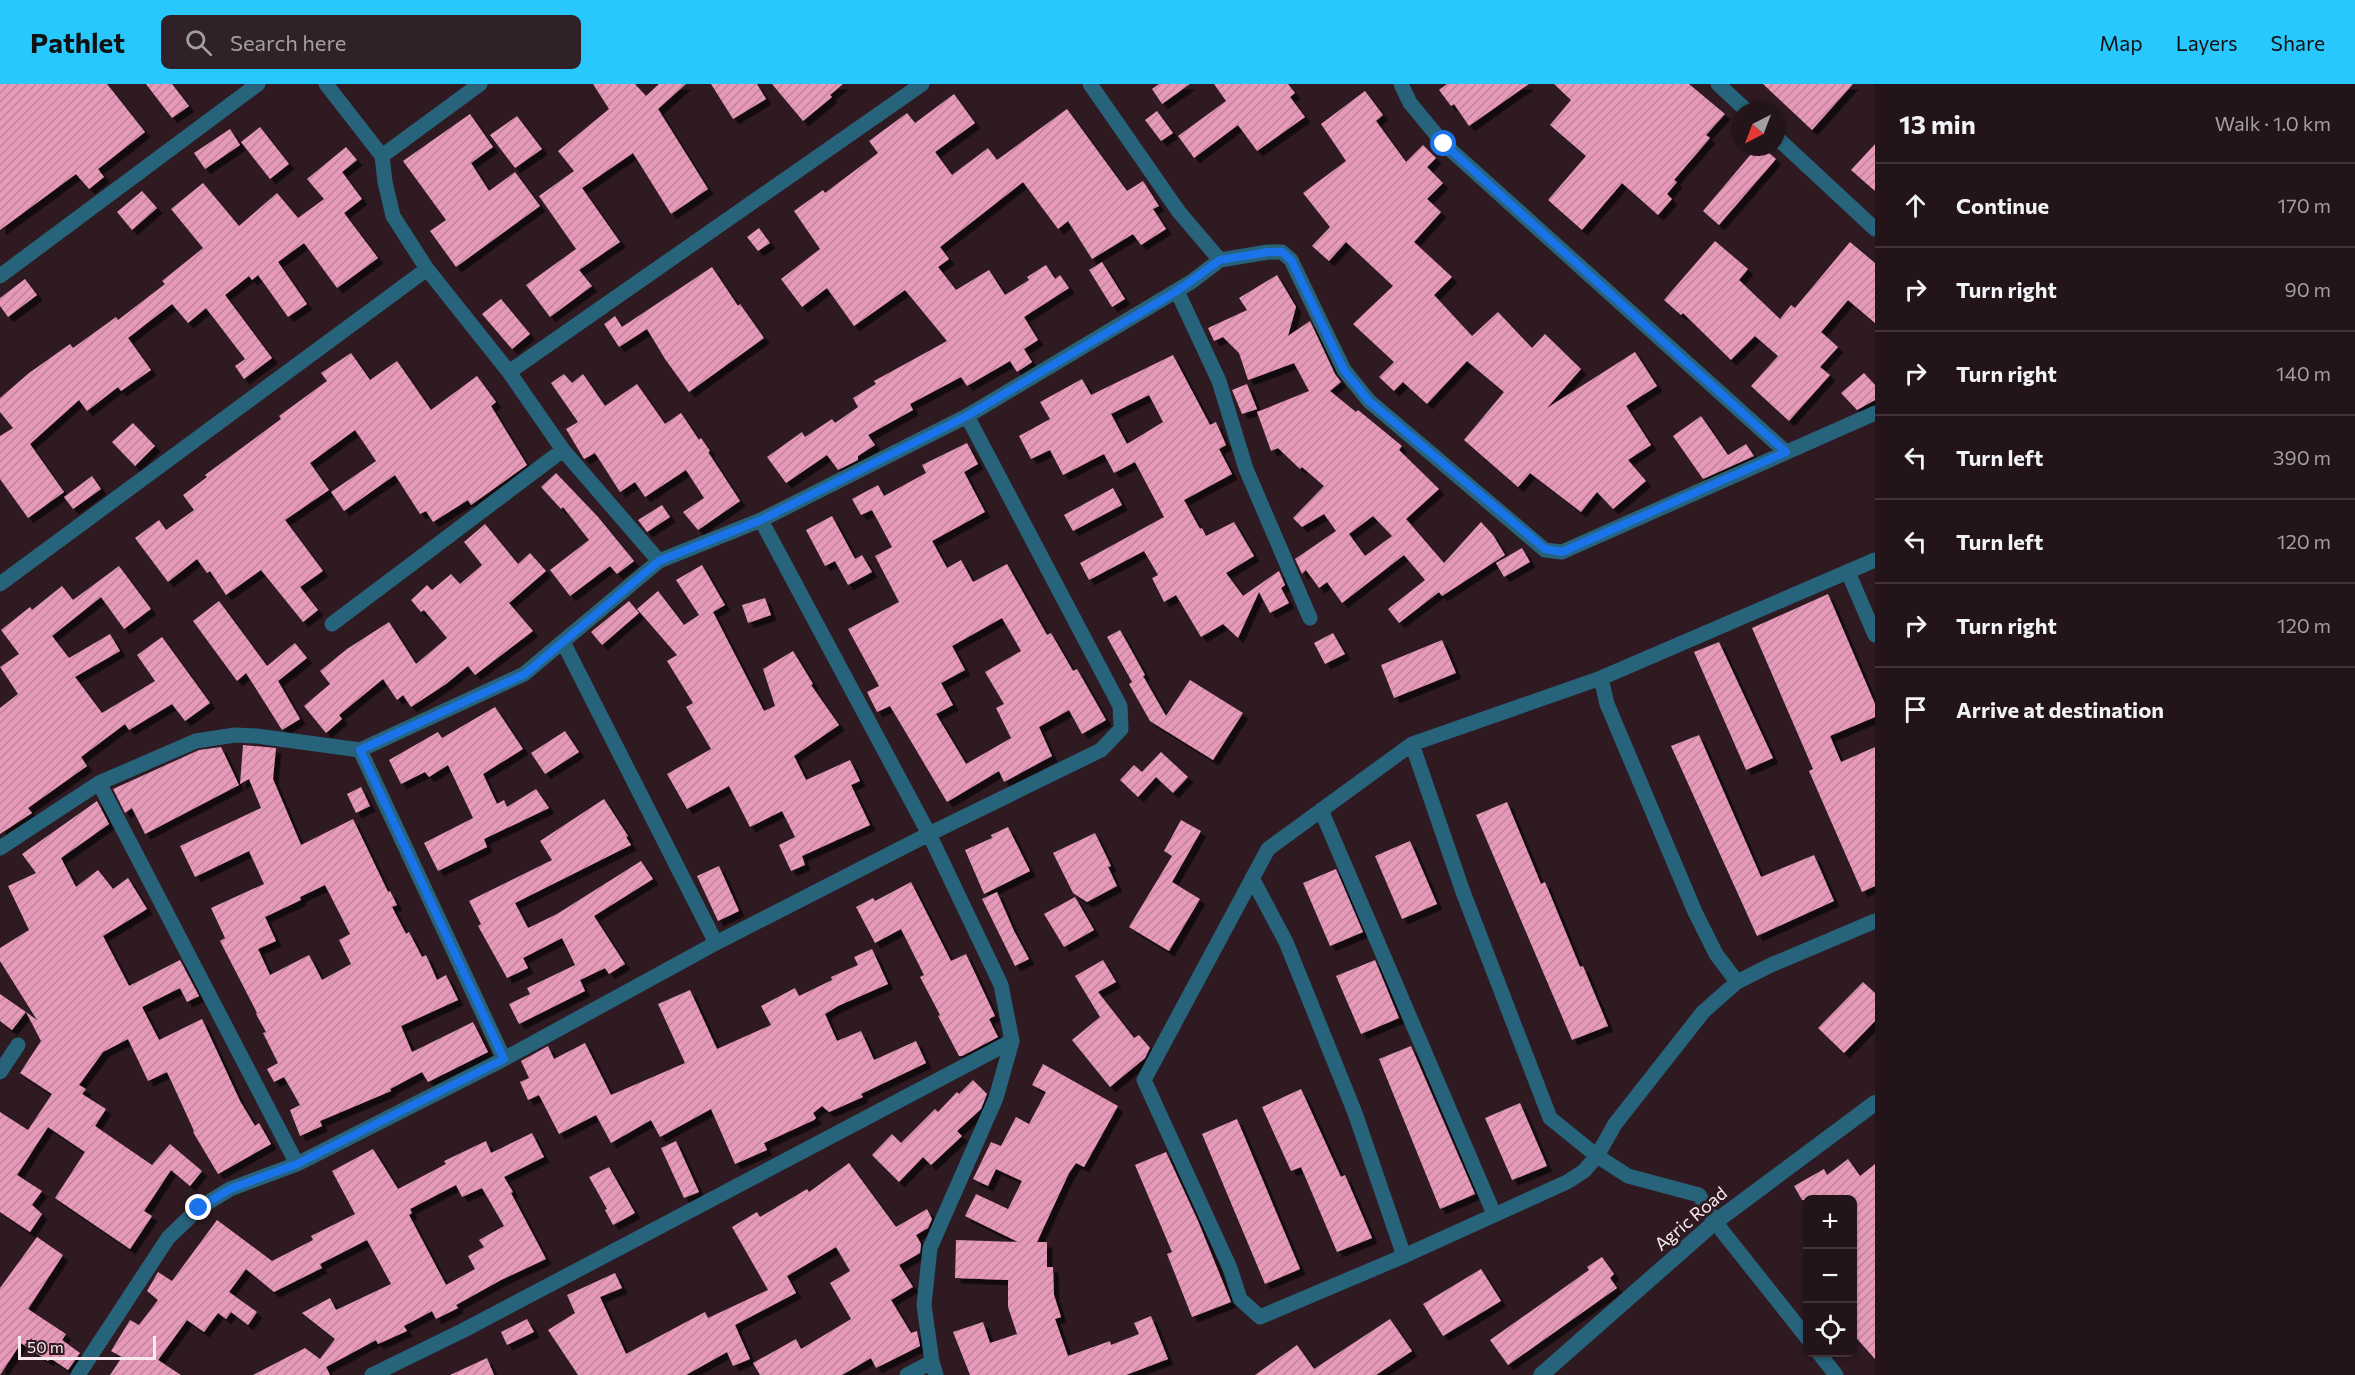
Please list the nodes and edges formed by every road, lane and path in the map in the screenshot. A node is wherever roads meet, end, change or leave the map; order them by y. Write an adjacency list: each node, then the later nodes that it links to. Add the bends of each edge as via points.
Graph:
1 (258, 84): 14 (street)
2 (326, 84): 10 (street)
3 (480, 84): 10 (street)
4 (922, 84): 16 (street)
5 (1090, 84): 12 (street, via 1179,212)
6 (1401, 84): 20 (street, via 1410,104 1444,144)
7 (1718, 84): 8 (street)
8 (1738, 102)
9 (1785, 145): 11 (street)
10 (382, 156): 13 (street, via 393,216)
11 (1875, 229)
12 (1220, 260): 15 (street); 20 (street, via 1282,252 1291,260 1354,385 1545,549 1562,552)
13 (427, 269): 16 (street); 25 (street)
14 (0, 276)
15 (1177, 291): 18 (street); 26 (street, via 1219,381 1246,469)
16 (509, 372): 19 (street)
17 (1875, 413): 20 (street)
18 (967, 416): 21 (street); 35 (street, via 1120,706 1121,729 1101,750)
19 (563, 450): 23 (street); 27 (street)
20 (1786, 452)
21 (761, 520): 23 (street); 35 (street)
22 (1875, 560): 24 (street)
23 (659, 561): 29 (street)
24 (1848, 572): 28 (street); 30 (street)
25 (0, 584)
26 (1310, 618)
27 (332, 624)
28 (1875, 635)
29 (563, 642): 32 (street, via 525,674); 39 (street)
30 (1601, 678): 31 (street); 40 (street, via 1607,704 1695,912 1716,954)
31 (1412, 744): 34 (street); 46 (street, via 1462,892 1550,1118)
32 (360, 750): 33 (street, via 257,736 218,736 165,753); 43 (street)
33 (99, 783): 36 (street); 47 (street)
34 (1321, 810): 37 (street, via 1268,849); 48 (street)
35 (929, 834): 39 (street); 41 (street, via 1001,986)
36 (0, 848)
37 (1252, 879): 50 (street, via 1286,942 1355,1113); 50 (street, via 1144,1080 1230,1268 1240,1299 1260,1317)
38 (1875, 921): 40 (street)
39 (716, 943): 43 (street)
40 (1737, 982): 46 (street, via 1703,1012 1615,1124)
41 (1012, 1041): 53 (street, via 996,1098 930,1248 924,1305); 55 (street)
42 (18, 1045): 44 (street)
43 (504, 1059): 47 (street)
44 (0, 1072)
45 (1875, 1103): 49 (street, Agric Road)
46 (1597, 1156): 48 (street, via 1567,1182); 49 (street, via 1628,1176 1699,1196)
47 (297, 1164): 54 (street, via 230,1189 199,1208 168,1239)
48 (1494, 1214): 50 (street)
49 (1715, 1222): 51 (street); 57 (street, Agric Road)
50 (1404, 1257)
51 (1803, 1333)
52 (1821, 1357): 58 (street)
53 (934, 1369): 56 (street)
54 (78, 1375)
55 (372, 1375)
56 (907, 1375)
57 (1541, 1375)
58 (1836, 1375)

